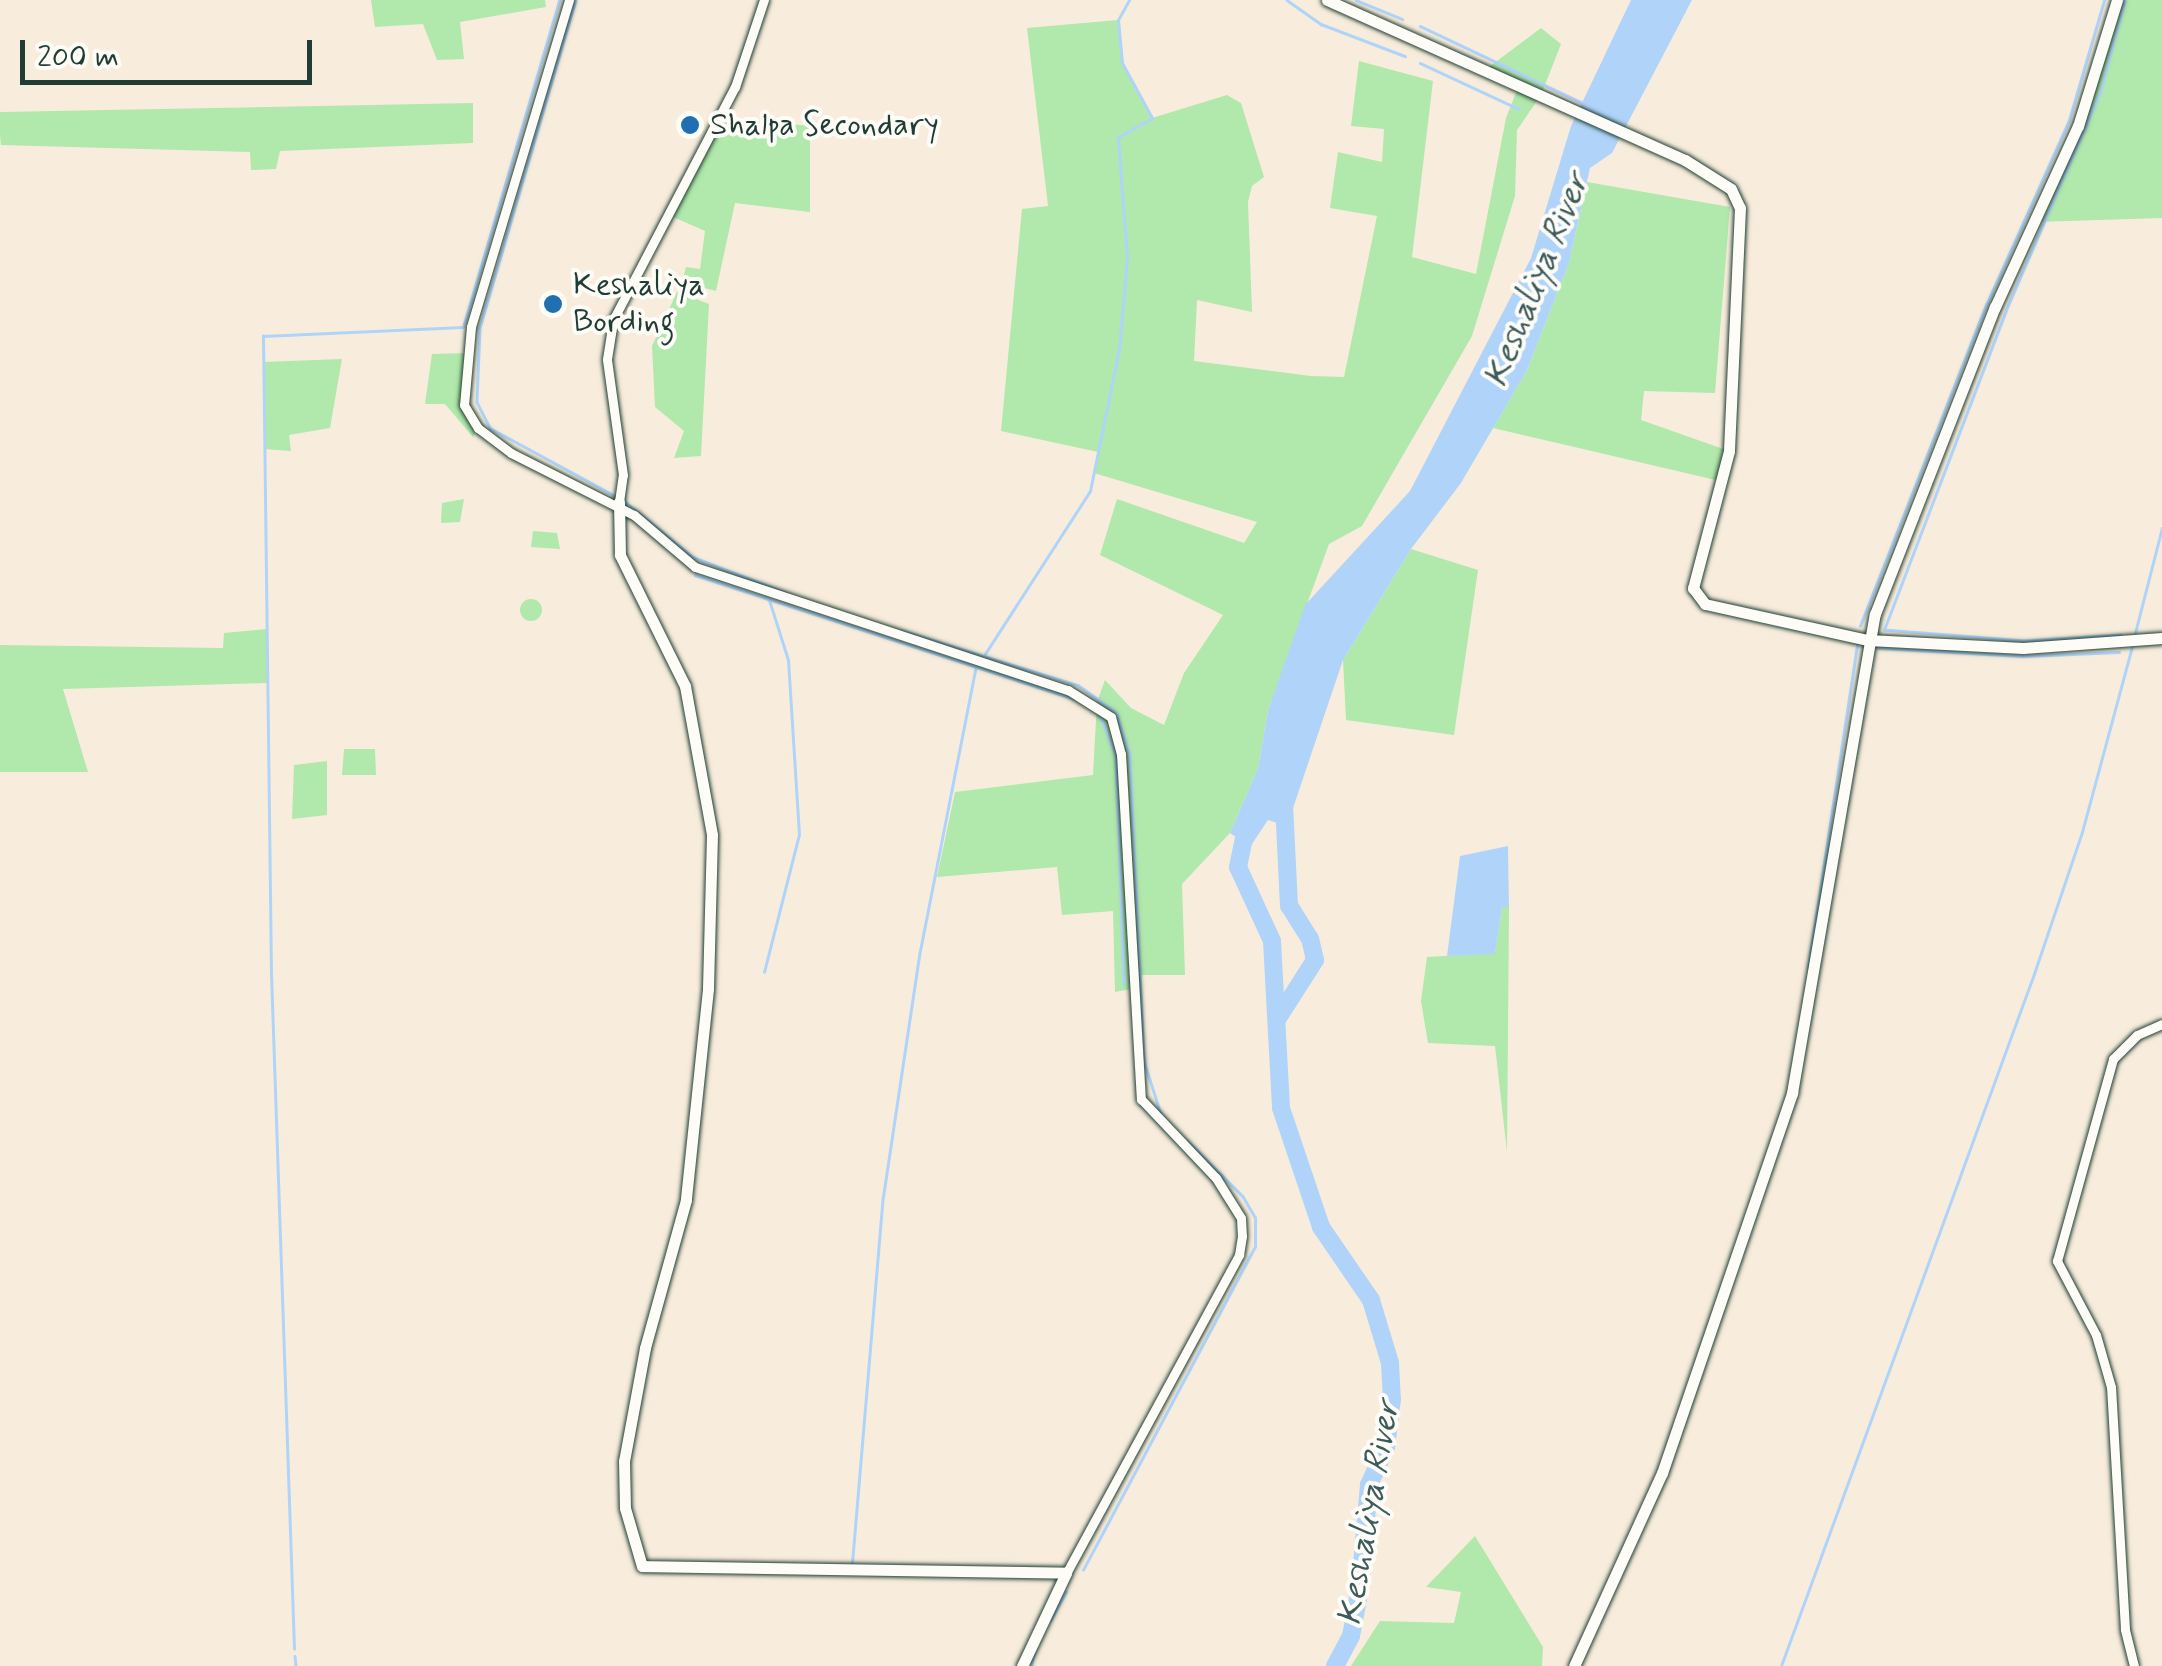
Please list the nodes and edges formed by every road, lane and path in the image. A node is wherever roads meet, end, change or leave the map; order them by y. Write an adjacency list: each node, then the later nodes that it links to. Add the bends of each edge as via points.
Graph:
1 (569, 0): 5 (street, via 471,328 464,405 478,428 511,452)
2 (764, 0): 5 (street, via 735,87 612,320 607,359)
3 (1326, 0): 7 (street, via 1644,142 1730,189 1740,208 1728,452 1693,588 1706,604)
4 (2118, 0): 7 (street, via 2078,126 1995,307)
5 (620, 502): 9 (street, via 695,567 1068,690 1111,717 1122,754 1141,1099 1216,1178 1241,1218 1242,1236 1239,1254); 9 (street, via 620,555 685,686 712,835 708,989 686,1200 645,1348 624,1461 625,1508 642,1566)
6 (2162, 638): 7 (street, via 2024,648)
7 (1868, 640): 11 (street, via 1792,1093 1662,1473)
8 (2162, 1024): 12 (street, via 2136,1036 2114,1059 2057,1262 2096,1335 2111,1387 2125,1629)
9 (1066, 1574): 10 (street)
10 (1022, 1666)
11 (1574, 1666)
12 (2134, 1666)

